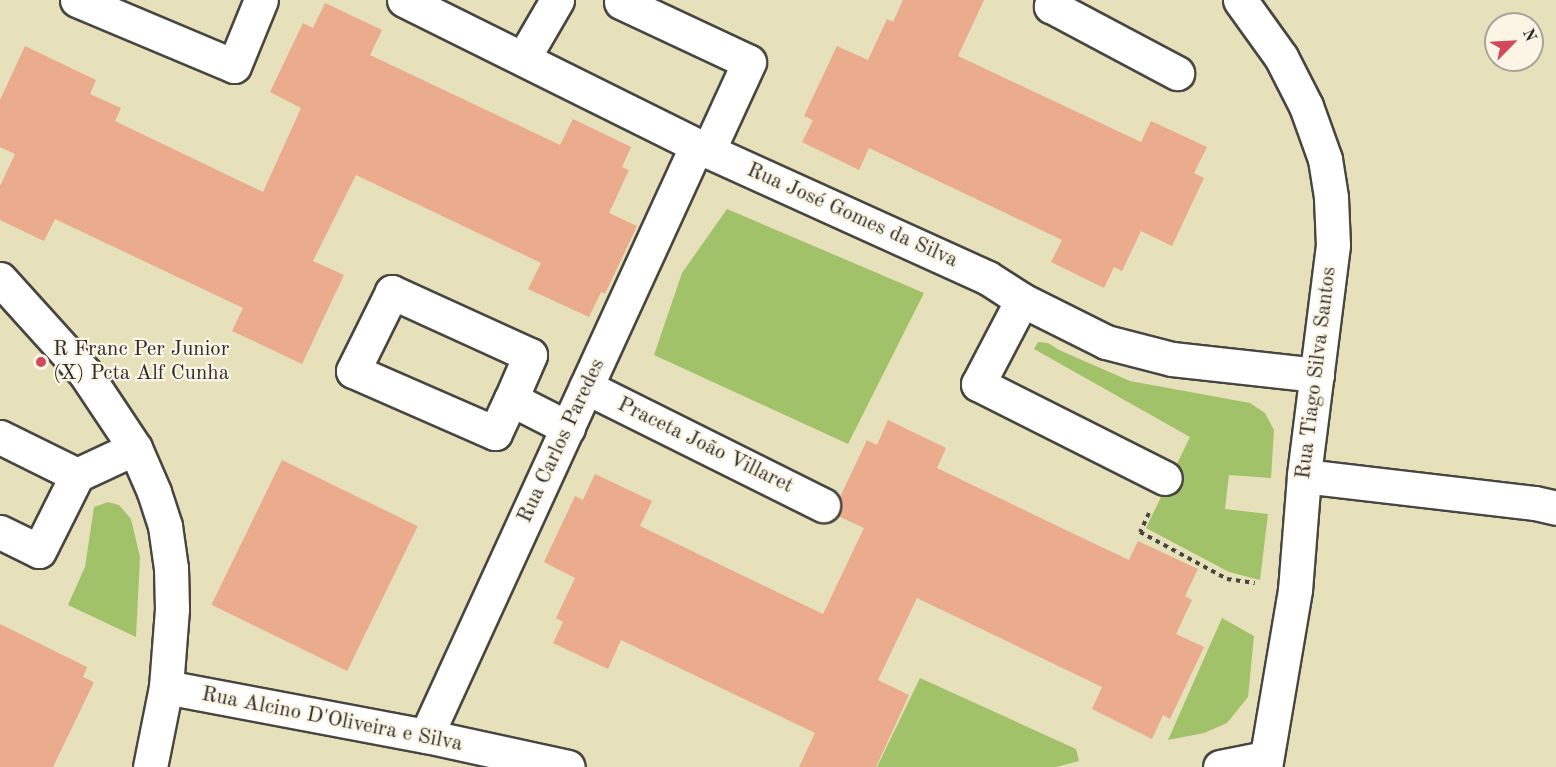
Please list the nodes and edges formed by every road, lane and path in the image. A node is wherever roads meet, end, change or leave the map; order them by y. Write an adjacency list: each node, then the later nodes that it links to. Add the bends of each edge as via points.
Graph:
1 (76, 0): 6 (street, via 234,66)
2 (404, 0): 8 (street, Rua José Gomes da Silva)
3 (557, 0): 8 (street)
4 (1054, 0): 9 (street, via 1051,6)
5 (1240, 0): 13 (street, Rua Tiago Silva Santos, via 1281,57 1306,106 1325,159 1333,245)
6 (254, 2)
7 (621, 2): 10 (street, Rua Carlos Paredes, via 749,62)
8 (524, 57): 10 (street, Rua José Gomes da Silva)
9 (1177, 73)
10 (703, 148): 12 (street, Rua José Gomes da Silva, via 988,278); 14 (street, Rua Carlos Paredes)
11 (0, 279): 18 (street, via 85,373)
12 (1022, 300): 13 (street, Rua José Gomes da Silva, via 1106,342 1172,359); 21 (street, via 978,384)
13 (1317, 375): 20 (street, Rua Tiago Silva Santos)
14 (586, 387): 16 (street, Rua Carlos Paredes); 22 (street, Praceta João Villaret)
15 (511, 399): 15 (street, via 495,433 354,371 392,292 530,355); 16 (street)
16 (568, 428): 28 (street, Rua Carlos Paredes)
17 (0, 437): 19 (street)
18 (135, 448): 19 (street); 27 (street, via 165,526 171,568)
19 (77, 475): 24 (street, via 39,551)
20 (1304, 476): 23 (street); 26 (street, Rua Tiago Silva Santos)
21 (1165, 478)
22 (823, 505)
23 (1556, 508)
24 (0, 532)
25 (1140, 532): 26 (path, via 1227,579)
26 (1295, 590): 30 (street, Rua Tiago Silva Santos)
27 (166, 687): 28 (street, Rua Alcino D'Oliveira e Silva); 31 (street)
28 (426, 736): 29 (street, Rua Alcino D'Oliveira e Silva)
29 (480, 758): 32 (street, Rua Alcino D'Oliveira e Silva)
30 (1265, 763): 33 (street)
31 (150, 767)
32 (568, 767)
33 (1220, 767)

